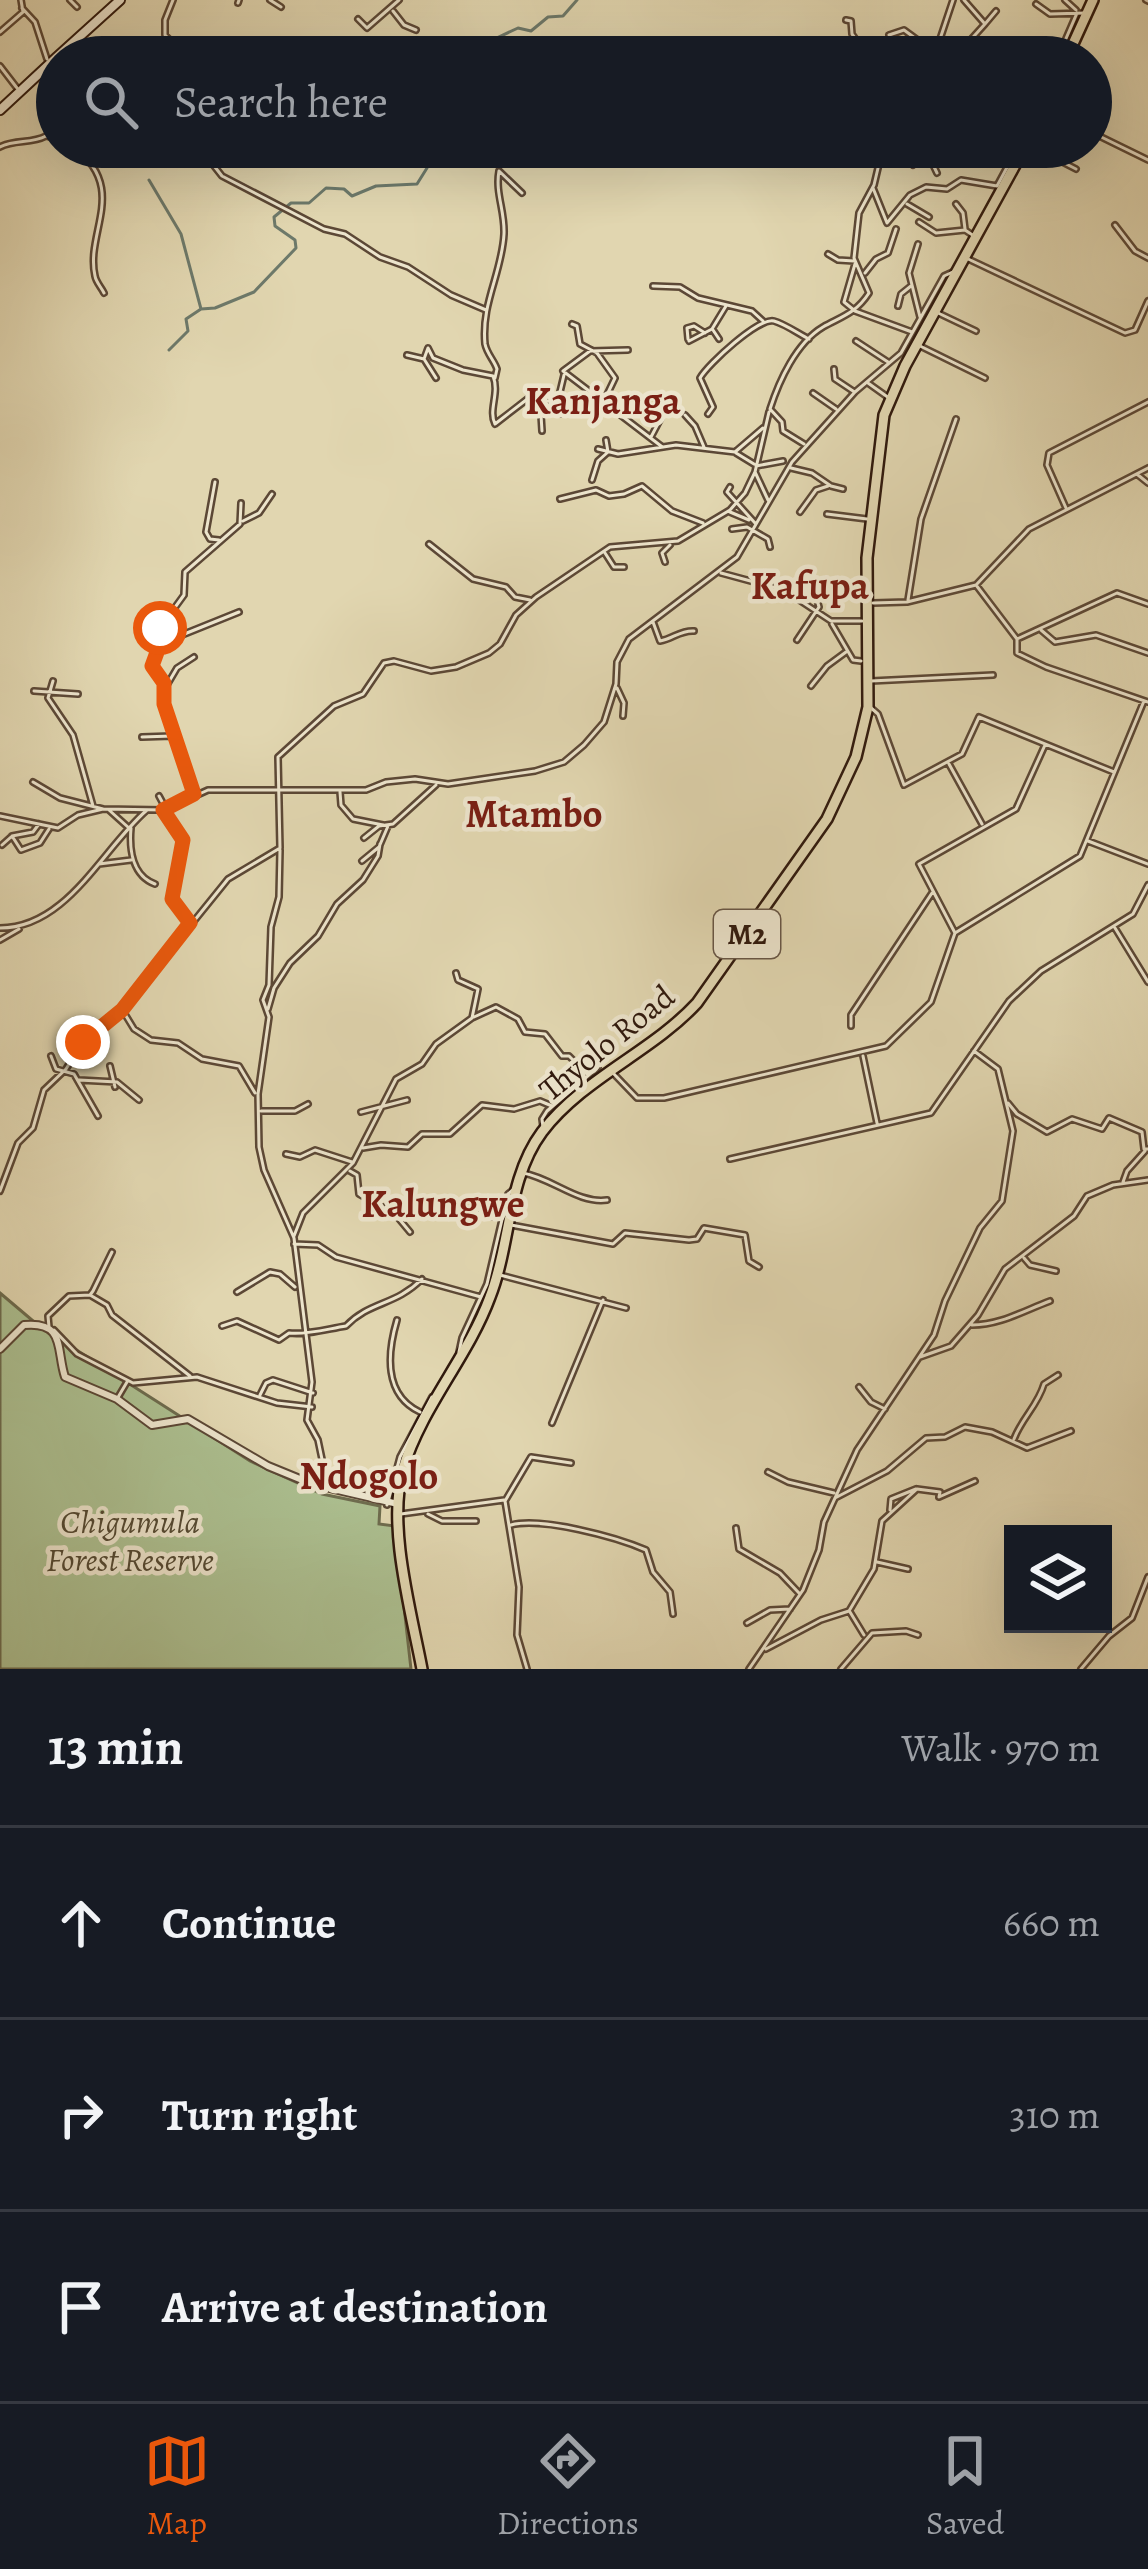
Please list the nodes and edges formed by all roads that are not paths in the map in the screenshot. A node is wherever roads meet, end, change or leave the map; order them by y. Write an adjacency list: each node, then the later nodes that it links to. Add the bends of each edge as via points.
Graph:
1 (30, 0): 10 (street)
2 (70, 0): 13 (street)
3 (121, 0): 26 (main road)
4 (173, 0): 27 (street)
5 (270, 0): 14 (street)
6 (399, 0): 15 (street)
7 (953, 0): 16 (street)
8 (964, 0): 21 (street)
9 (1065, 0): 12 (street)
10 (22, 4): 22 (street); 25 (street)
11 (1036, 4): 12 (street, via 1050,14)
12 (1089, 6): 32 (highway)
13 (77, 7)
14 (281, 8)
15 (392, 9): 19 (street, via 368,28); 23 (street)
16 (946, 11): 18 (street); 30 (street)
17 (996, 11): 21 (street)
18 (957, 16)
19 (358, 19)
20 (846, 20): 28 (street)
21 (985, 25): 31 (street)
22 (1, 30)
23 (416, 30)
24 (889, 34): 29 (street)
25 (38, 36)
26 (81, 36)
27 (169, 36)
28 (853, 36)
29 (911, 36)
30 (943, 36)
31 (975, 36)
32 (1074, 36)
33 (0, 66): 35 (street)
34 (36, 77): 35 (main road)
35 (21, 92): 36 (main road)
36 (0, 110)
37 (36, 142): 39 (street)
38 (1112, 142): 40 (street)
39 (0, 147)
40 (1148, 160)
41 (93, 168): 67 (street, via 103,209 94,273)
42 (215, 168): 71 (street)
43 (878, 168): 48 (street)
44 (934, 168): 46 (street)
45 (1011, 168): 47 (highway, Thyolo Road / M2)
46 (937, 173)
47 (1008, 173): 50 (street, via 994,187 962,180 926,187); 57 (highway, Thyolo Road / M2)
48 (873, 188): 50 (street, via 884,222); 62 (street, via 859,213)
49 (522, 193): 71 (street, via 499,171 503,243)
50 (905, 204): 52 (street)
51 (956, 204): 56 (street)
52 (929, 217)
53 (919, 222): 56 (street, via 939,234)
54 (1115, 225): 61 (street)
55 (896, 229): 64 (street, via 888,253)
56 (964, 230): 57 (street)
57 (976, 237): 60 (highway, Thyolo Road / M2)
58 (918, 244): 65 (street)
59 (828, 254): 62 (street)
60 (964, 257): 63 (highway, Thyolo Road / M2); 68 (street, via 1125,333 1135,330)
61 (1148, 258)
62 (854, 262): 64 (street); 72 (street, via 844,302)
63 (956, 271): 73 (highway, Thyolo Road / M2); 74 (street, via 944,276)
64 (864, 274): 72 (street, via 869,293)
65 (913, 285): 70 (street); 74 (street)
66 (653, 286): 69 (street)
67 (104, 293)
68 (1148, 301)
69 (727, 304): 75 (street); 77 (street)
70 (898, 306)
71 (486, 310): 96 (street)
72 (857, 310): 80 (street); 82 (street)
73 (935, 311): 78 (street); 80 (highway, Thyolo Road / M2)
74 (921, 318): 80 (street)
75 (764, 321): 82 (street); 109 (street, via 707,366 701,376 713,407)
76 (572, 324): 84 (street)
77 (712, 329): 79 (street); 81 (street)
78 (976, 332)
79 (705, 333)
80 (915, 338): 90 (street); 91 (highway, Thyolo Road / M2); 97 (street)
81 (719, 339)
82 (810, 339): 106 (street)
83 (856, 341): 90 (street)
84 (580, 344): 86 (street); 89 (street)
85 (628, 350): 86 (street)
86 (593, 351): 89 (street); 104 (street, via 615,378)
87 (407, 355): 88 (street)
88 (424, 358): 95 (street); 96 (street, via 428,348 433,358)
89 (581, 358): 93 (street)
90 (892, 361): 91 (street); 99 (street)
91 (905, 366): 102 (highway, Thyolo Road / M2)
92 (834, 369): 98 (street)
93 (564, 373): 103 (street); 104 (street)
94 (826, 375): 98 (street)
95 (436, 378)
96 (494, 378): 103 (street, via 495,424 530,397)
97 (985, 378)
98 (835, 379): 100 (street)
99 (866, 382): 100 (street); 102 (street)
100 (854, 392): 107 (street)
101 (813, 393): 107 (street)
102 (890, 398): 143 (highway, Thyolo Road / M2)
103 (552, 402): 108 (street)
104 (603, 402): 108 (street); 115 (street)
105 (1148, 402): 139 (street, via 1049,453)
106 (770, 409): 113 (street); 117 (street, via 783,431)
107 (837, 410): 117 (street)
108 (547, 411): 114 (street)
109 (708, 414)
110 (686, 415): 119 (street)
111 (661, 418): 115 (street)
112 (956, 418): 159 (street, via 921,519)
113 (763, 428): 122 (street); 125 (street)
114 (542, 431)
115 (651, 437): 118 (street)
116 (606, 440): 121 (street)
117 (805, 445): 124 (street)
118 (661, 446): 119 (street); 121 (street)
119 (704, 448): 122 (street)
120 (598, 449): 121 (street)
121 (608, 452): 128 (street)
122 (735, 452): 125 (street)
123 (783, 461): 125 (street)
124 (790, 467): 131 (street); 136 (street)
125 (756, 468): 136 (street); 138 (street)
126 (1148, 468): 127 (street)
127 (1137, 474): 130 (street); 139 (street)
128 (592, 480)
129 (215, 482): 148 (street, via 206,532)
130 (1148, 483)
131 (830, 485): 133 (street); 141 (street)
132 (730, 487): 138 (street)
133 (843, 489)
134 (272, 494): 144 (street)
135 (560, 499): 145 (street, via 642,486)
136 (769, 501): 146 (street)
137 (242, 503): 144 (street)
138 (737, 503): 140 (street); 146 (street)
139 (1066, 508): 157 (street, via 1024,533)
140 (728, 512): 145 (street); 146 (street)
141 (800, 512)
142 (827, 514): 143 (street)
143 (870, 519): 160 (highway, Thyolo Road / M2)
144 (241, 521): 148 (street)
145 (705, 524): 150 (street)
146 (754, 524): 147 (street); 151 (street); 156 (street)
147 (732, 529)
148 (220, 541): 171 (street, via 183,577 184,595 160,628)
149 (429, 544): 158 (street, via 474,579)
150 (672, 544): 152 (street); 153 (street, via 662,553)
151 (770, 547)
152 (604, 551): 154 (street, via 614,567); 158 (street)
153 (665, 562)
154 (624, 567)
155 (808, 571): 162 (street)
156 (720, 573): 162 (street, via 784,590); 164 (street)
157 (976, 585): 159 (street); 169 (street)
158 (531, 601): 195 (street, via 494,650 456,668 384,663 363,694 339,702 283,749)
159 (908, 602): 160 (street)
160 (867, 603): 166 (highway, Thyolo Road / M2)
161 (1148, 604): 167 (street, via 1118,593)
162 (818, 609): 165 (street); 170 (street)
163 (239, 612): 171 (street)
164 (653, 620): 168 (street, via 659,640); 180 (street, via 626,645)
165 (831, 621): 166 (street); 172 (street)
166 (868, 621): 175 (highway, Thyolo Road / M2)
167 (1040, 628): 169 (street); 173 (street, via 1054,642 1096,635)
168 (694, 631)
169 (1017, 639): 185 (street, via 1017,652 1046,668)
170 (797, 640)
171 (160, 644): 184 (street, via 152,666)
172 (847, 651): 175 (street); 179 (street)
173 (1148, 652)
174 (194, 658): 184 (street, via 177,668)
175 (869, 661): 178 (highway, Thyolo Road / M2)
176 (993, 675): 178 (street)
177 (53, 681): 182 (street)
178 (869, 681): 186 (highway, Thyolo Road / M2)
179 (811, 686)
180 (615, 687): 187 (street); 194 (street, via 601,728 563,762)
181 (34, 691): 182 (street)
182 (48, 694): 183 (street); 199 (street, via 74,735)
183 (78, 694)
184 (164, 694): 189 (street)
185 (1146, 701): 192 (street)
186 (868, 707): 191 (street, via 878,714 904,785); 240 (highway, Thyolo Road / M2, via 827,819 720,975 686,1015)
187 (623, 716)
188 (142, 736): 189 (street)
189 (173, 736): 197 (street)
190 (1046, 744): 191 (street, via 979,717 963,752); 192 (street); 207 (street, via 1016,809)
191 (949, 762): 207 (street)
192 (1115, 773): 211 (street)
193 (33, 782): 199 (street)
194 (437, 784): 196 (street, via 415,779); 205 (street)
195 (280, 788): 196 (street); 197 (street); 214 (street)
196 (340, 790): 205 (street, via 340,805 353,819)
197 (194, 794): 202 (street)
198 (159, 796): 202 (street)
199 (93, 806): 201 (street)
200 (149, 808): 201 (street); 202 (street); 206 (street)
201 (105, 809): 206 (street); 208 (street)
202 (164, 809): 222 (street, via 183,840 172,899)
203 (0, 816): 204 (street)
204 (39, 824): 208 (street); 209 (street)
205 (386, 825): 210 (street); 212 (street)
206 (130, 827): 215 (street); 217 (street)
207 (983, 827): 221 (street, via 919,864)
208 (50, 828): 209 (street, via 34,848 21,850)
209 (12, 836): 213 (street)
210 (364, 838)
211 (1087, 840): 218 (street); 226 (street, via 1068,867)
212 (380, 844): 216 (street); 231 (street, via 363,880 290,962)
213 (2, 845)
214 (280, 848): 222 (street, via 233,874); 231 (street)
215 (133, 860): 217 (street); 219 (street)
216 (362, 861)
217 (98, 864): 225 (street, via 55,909)
218 (1148, 864)
219 (155, 884)
220 (1148, 886): 223 (street, via 1138,910)
221 (933, 892): 226 (street); 233 (street)
222 (190, 923): 230 (street)
223 (1114, 927): 229 (street); 234 (street, via 1036,974)
224 (0, 928): 225 (street)
225 (22, 928): 227 (street)
226 (955, 933): 235 (street, via 931,1002 882,1049)
227 (0, 940)
228 (456, 973): 232 (street, via 478,989)
229 (1148, 982)
230 (122, 1010): 239 (street, via 83,1042); 244 (street, via 151,1040 239,1066)
231 (268, 1011): 244 (street)
232 (472, 1018): 241 (street, via 496,1007 510,1013); 249 (street, via 396,1079)
233 (851, 1026)
234 (974, 1052): 247 (street, via 998,1069); 254 (street, via 931,1113)
235 (863, 1054): 240 (street, via 664,1098 637,1098); 254 (street)
236 (51, 1056): 239 (street)
237 (110, 1066): 243 (street)
238 (598, 1067): 241 (street)
239 (63, 1072): 242 (street); 265 (street, via 41,1095)
240 (612, 1072): 255 (highway, Thyolo Road / M2)
241 (587, 1075): 250 (street)
242 (77, 1080): 243 (street); 253 (street)
243 (115, 1084): 245 (street)
244 (258, 1094): 251 (street)
245 (139, 1100)
246 (407, 1100): 249 (street)
247 (1006, 1103): 257 (street, via 1047,1132 1072,1119 1102,1129 1109,1118 1120,1120 1142,1132); 291 (street, via 1013,1131 1003,1198 980,1228)
248 (308, 1104): 251 (street)
249 (382, 1105): 252 (street); 256 (street)
250 (552, 1106): 255 (street); 256 (street, via 482,1105 450,1134 422,1134 408,1148)
251 (259, 1111): 270 (street, via 264,1169)
252 (361, 1112)
253 (98, 1116)
254 (878, 1126): 259 (street)
255 (545, 1129): 262 (highway, Thyolo Road / M2)
256 (362, 1149): 260 (street)
257 (1147, 1150): 264 (street)
258 (286, 1154): 260 (street, via 315,1150)
259 (730, 1159)
260 (353, 1162): 261 (street)
261 (348, 1170): 269 (street, via 357,1175 359,1194); 270 (street, via 303,1213)
262 (521, 1173): 266 (street); 267 (highway, Thyolo Road / M2)
263 (1148, 1180): 264 (street)
264 (1123, 1183): 272 (street, via 1087,1196)
265 (0, 1191)
266 (607, 1200)
267 (506, 1221): 268 (street, via 472,1215); 273 (street, via 613,1244 625,1233 689,1240 704,1228 740,1231 749,1262); 275 (highway, Thyolo Road / M2); 280 (street)
268 (468, 1223)
269 (410, 1232)
270 (294, 1241): 276 (street); 277 (street)
271 (112, 1252): 279 (street)
272 (1023, 1256): 274 (street); 285 (street, via 1005,1269)
273 (759, 1268)
274 (1056, 1271)
275 (497, 1274): 281 (street); 290 (highway, Thyolo Road / M2)
276 (422, 1279): 280 (street); 288 (street, via 346,1326)
277 (298, 1288): 278 (street, via 270,1272); 288 (street)
278 (237, 1292)
279 (90, 1295): 287 (street, via 65,1298 48,1316); 293 (street)
280 (481, 1298): 290 (street, via 458,1348)
281 (603, 1300): 283 (street); 303 (street)
282 (1050, 1301): 285 (street, via 1000,1323)
283 (626, 1308)
284 (397, 1320): 302 (street, via 394,1388)
285 (970, 1325): 291 (street, via 948,1348)
286 (222, 1326): 288 (street, via 237,1321 279,1340)
287 (51, 1329): 289 (street, via 24,1325); 294 (street, via 77,1354); 298 (street, via 65,1377)
288 (305, 1335): 296 (street)
289 (0, 1349)
290 (462, 1355): 299 (highway, Thyolo Road / M2)
291 (919, 1358): 301 (street)
292 (1058, 1376): 305 (street, via 1044,1384)
293 (192, 1377): 294 (street); 297 (street)
294 (128, 1381): 298 (street)
295 (859, 1387): 301 (street)
296 (313, 1393): 297 (street, via 273,1381); 300 (street)
297 (259, 1396): 300 (street)
298 (117, 1399): 309 (street, via 152,1425 188,1419)
299 (437, 1399): 302 (street); 312 (highway, Thyolo Road / M2, via 404,1465)
300 (312, 1407): 309 (street, via 308,1424)
301 (887, 1410): 310 (street)
302 (422, 1413): 312 (street, via 400,1457)
303 (553, 1423)
304 (1071, 1431): 305 (street, via 1030,1448)
305 (1013, 1441): 310 (street, via 971,1427 926,1438 887,1471)
306 (571, 1463): 311 (street, via 532,1456)
307 (767, 1472): 310 (street)
308 (975, 1481): 317 (street, via 940,1497 917,1489 890,1510)
309 (328, 1490): 312 (street)
310 (835, 1496): 320 (street)
311 (505, 1501): 313 (street); 315 (street)
312 (394, 1508): 313 (street); 329 (highway, Thyolo Road / M2)
313 (427, 1513): 314 (street)
314 (476, 1521)
315 (509, 1526): 323 (street, via 581,1531 646,1550); 328 (street)
316 (736, 1528): 320 (street, via 740,1549)
317 (876, 1563): 318 (street); 322 (street)
318 (908, 1569)
319 (1148, 1577): 332 (street, via 1132,1618)
320 (800, 1595): 321 (street)
321 (792, 1609): 324 (street); 327 (street)
322 (849, 1611): 326 (street); 327 (street)
323 (674, 1614)
324 (747, 1623)
325 (918, 1634): 326 (street)
326 (864, 1638): 331 (street)
327 (765, 1650): 330 (street)
328 (527, 1668)
329 (422, 1669)
330 (749, 1669)
331 (841, 1669)
332 (1081, 1669)

